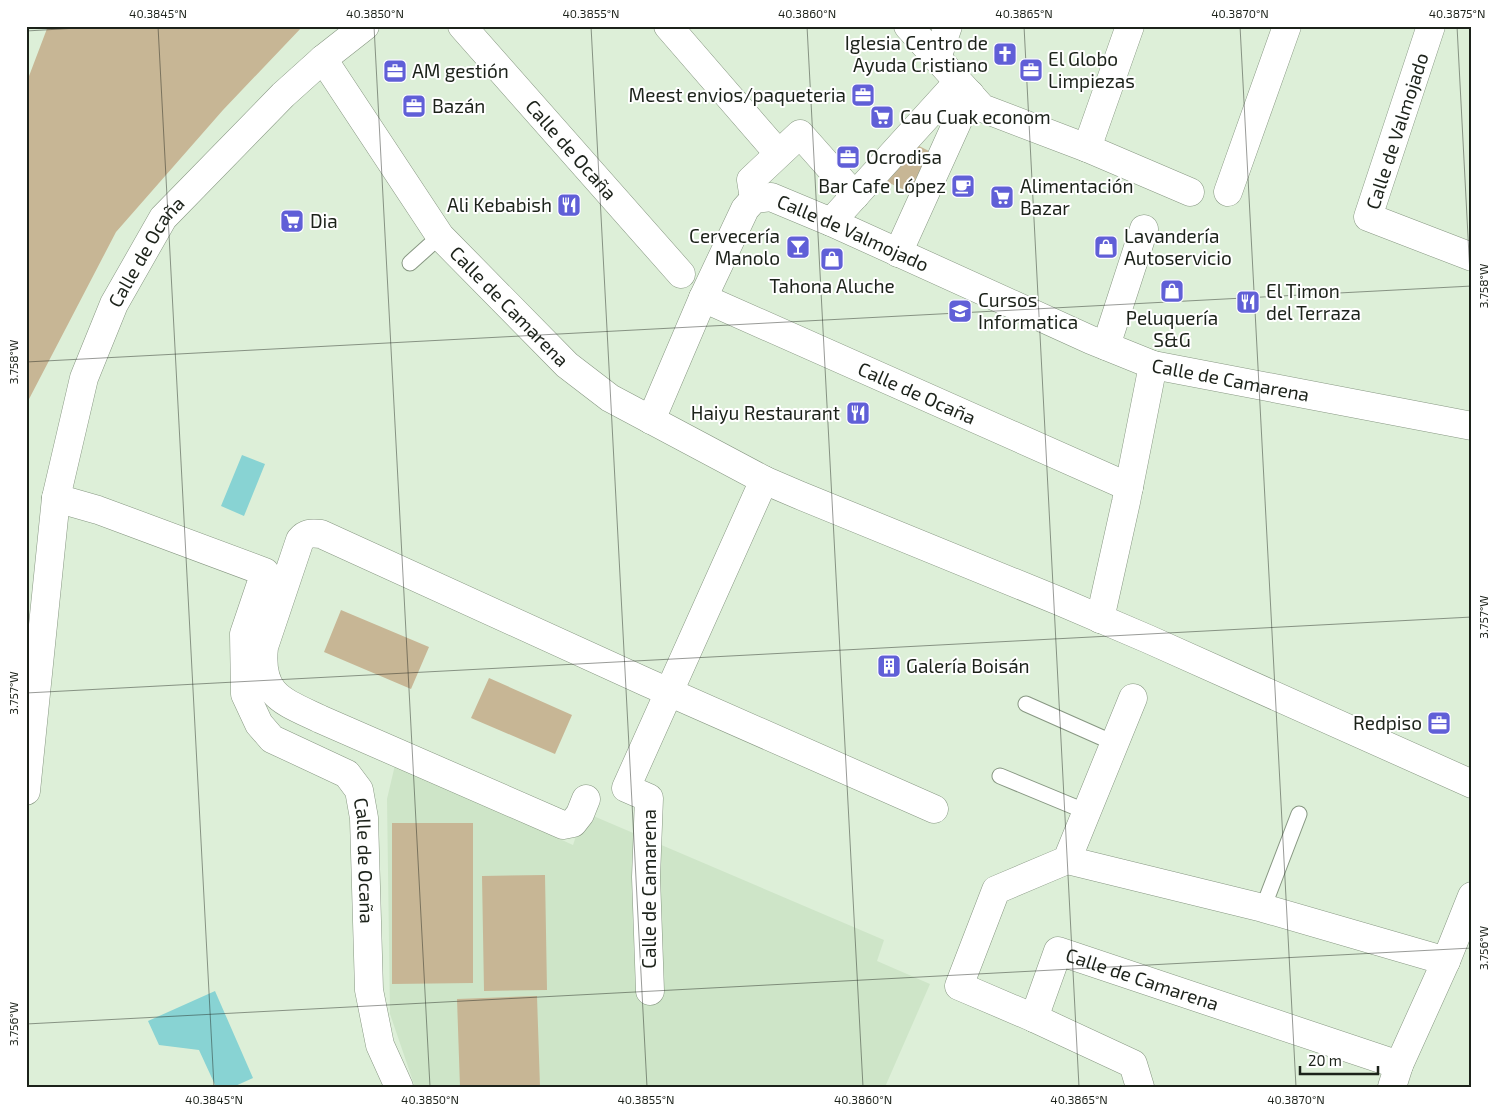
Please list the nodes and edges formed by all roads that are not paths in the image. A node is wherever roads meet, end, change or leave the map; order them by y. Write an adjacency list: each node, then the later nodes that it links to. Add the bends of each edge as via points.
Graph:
1 (348, 26): 11 (street, Calle de Ocaña)
2 (365, 26): 11 (street, Calle de Ocaña)
3 (462, 26): 25 (street, Calle de Ocaña)
4 (668, 26): 14 (street)
5 (908, 26): 10 (street)
6 (948, 26): 10 (street)
7 (1130, 26): 13 (street)
8 (1287, 26): 16 (street)
9 (1431, 26): 23 (street, Calle de Valmojado, via 1368,217)
10 (937, 58): 12 (street)
11 (322, 59): 21 (street, Calle de Camarena); 33 (street, Calle de Ocaña, via 163,218 114,304 84,378)
12 (964, 88): 13 (street, via 982,108); 17 (street); 22 (street)
13 (1086, 148): 15 (street)
14 (778, 153): 17 (street, via 800,134); 18 (street, via 750,180)
15 (1190, 192)
16 (1228, 192)
17 (855, 196): 19 (street)
18 (754, 199): 19 (street, Calle de Valmojado, via 771,197); 26 (street, Calle de Valmojado, via 745,209)
19 (832, 222): 22 (street, Calle de Valmojado)
20 (1144, 229): 27 (street)
21 (440, 236): 24 (lane); 29 (street, Calle de Camarena, via 567,365 610,398)
22 (898, 252): 27 (street, Calle de Valmojado)
23 (1472, 256)
24 (410, 263)
25 (681, 274)
26 (704, 298): 29 (street, Calle de Valmojado); 32 (street, Calle de Ocaña)
27 (1098, 343): 28 (street)
28 (1153, 365): 30 (street, Calle de Camarena); 32 (street, Calle de Camarena)
29 (651, 420): 31 (street, Calle de Camarena)
30 (1472, 426)
31 (764, 480): 34 (street, Calle de Camarena); 36 (street, Calle de Camarena)
32 (1129, 487): 34 (street, Calle de Camarena)
33 (56, 498): 35 (street, Calle de Ocaña, via 98,510 265,572); 42 (street, Calle de Ocaña)
34 (1100, 619): 41 (street, Calle de Camarena)
35 (257, 632): 36 (street, via 300,540 304,535 321,534); 43 (street, via 264,647 262,662 270,689 285,703 563,825 573,823); 54 (street, Calle de Ocaña, via 244,634 245,694 259,724 272,739 347,774 359,790 364,818 369,990 380,1045)
36 (669, 692): 44 (street); 51 (street, Calle de Camarena, via 626,788 649,798 646,877)
37 (1133, 698): 39 (street)
38 (1026, 704): 39 (lane)
39 (1114, 743): 45 (street)
40 (1000, 776): 45 (lane)
41 (1472, 784)
42 (26, 791)
43 (586, 798)
44 (934, 809)
45 (1087, 812): 47 (street)
46 (1299, 814): 49 (lane)
47 (1067, 860): 49 (street); 52 (street, via 996,890 959,986)
48 (1472, 896): 50 (street, Calle de Camarena)
49 (1263, 908): 50 (street)
50 (1446, 961): 53 (street, Calle de Camarena)
51 (650, 991)
52 (1034, 1018): 53 (street, Calle de Camarena, via 1058,950); 55 (street, via 1133,1064)
53 (1396, 1076)
54 (399, 1087)
55 (1140, 1087)

